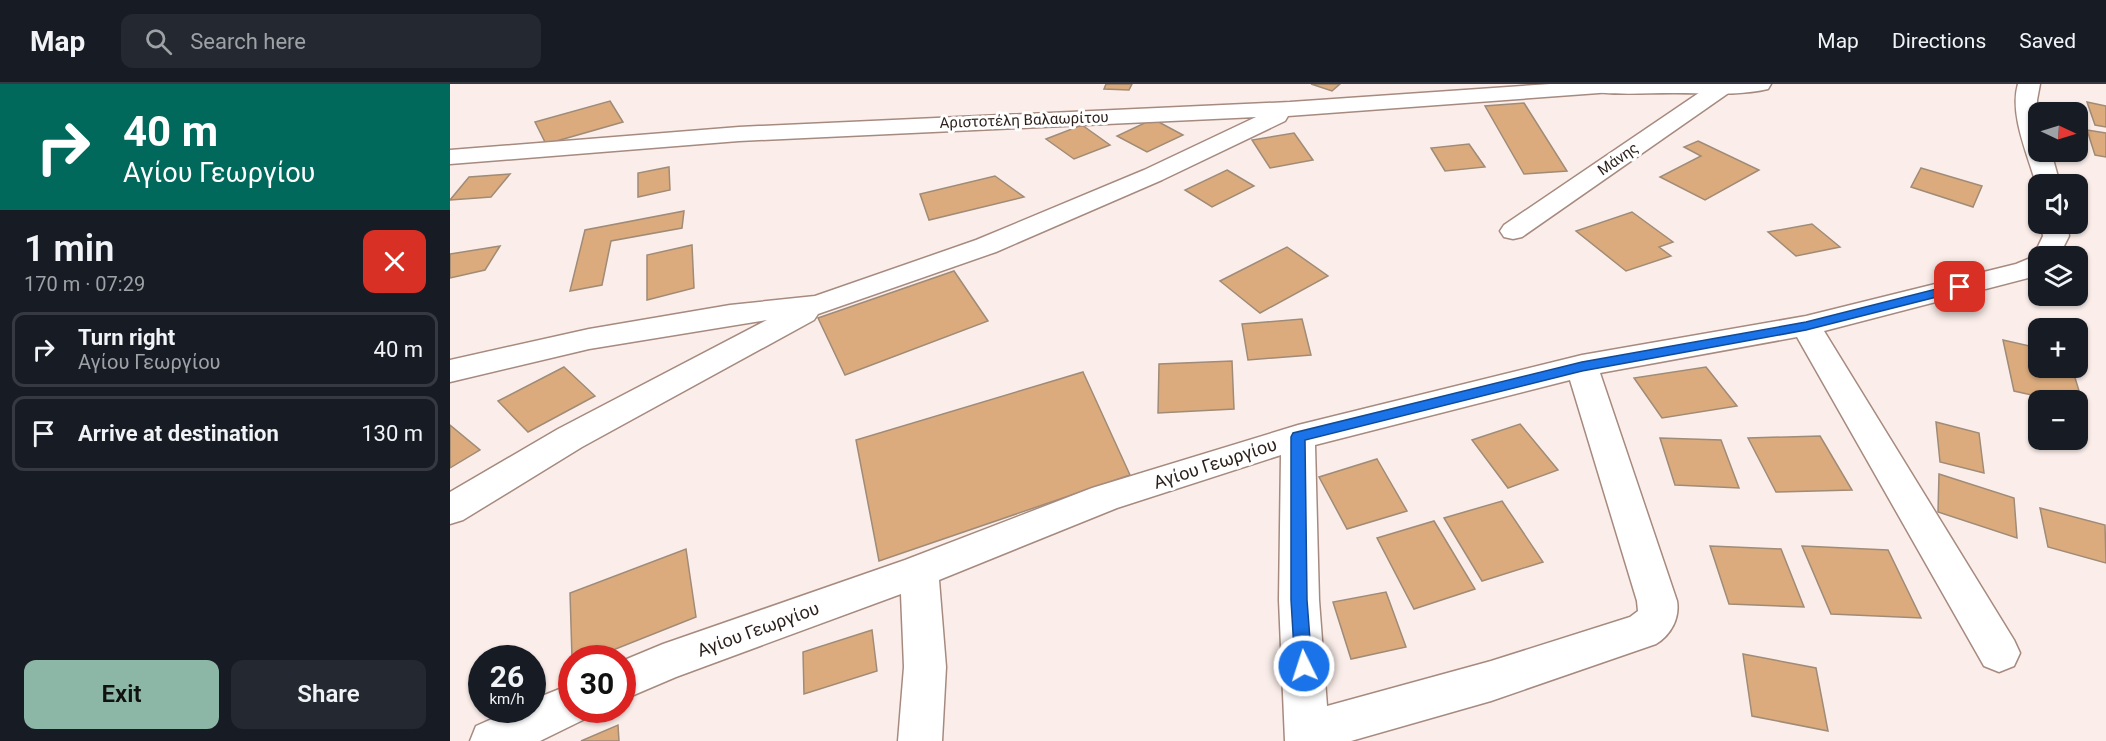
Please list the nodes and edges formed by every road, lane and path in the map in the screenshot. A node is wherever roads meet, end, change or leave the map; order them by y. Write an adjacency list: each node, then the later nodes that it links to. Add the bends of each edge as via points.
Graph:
1 (1760, 84): 4 (street, Αριστοτέλη Βαλαωρίτου)
2 (2029, 84): 6 (street, via 2025,94)
3 (1592, 86): 4 (street, Αριστοτέλη Βαλαωρίτου); 5 (street, Αριστοτέλη Βαλαωρίτου)
4 (1722, 87): 8 (street, Μάνης)
5 (1290, 109): 7 (street, Αριστοτέλη Βαλαωρίτου, via 857,127); 10 (street, via 1153,175 986,246)
6 (2028, 117)
7 (450, 157)
8 (1514, 231)
9 (2028, 269): 11 (street, Αγίου Γεωργίου)
10 (819, 305): 13 (street, via 730,315 589,339); 15 (street, via 570,438)
11 (1806, 326): 12 (street, Αγίου Γεωργίου); 17 (street)
12 (1582, 366): 14 (street, Αγίου Γεωργίου); 20 (street, via 1657,601 1656,619 1642,631)
13 (450, 371)
14 (1298, 437): 16 (street, Αγίου Γεωργίου, via 1105,498); 20 (street, via 1299,600)
15 (450, 510)
16 (919, 571): 18 (street, Αγίου Γεωργίου); 22 (street, via 925,667)
17 (2000, 652)
18 (636, 675)
19 (558, 711): 21 (street)
20 (1308, 736)
21 (492, 741)
22 (920, 741)

